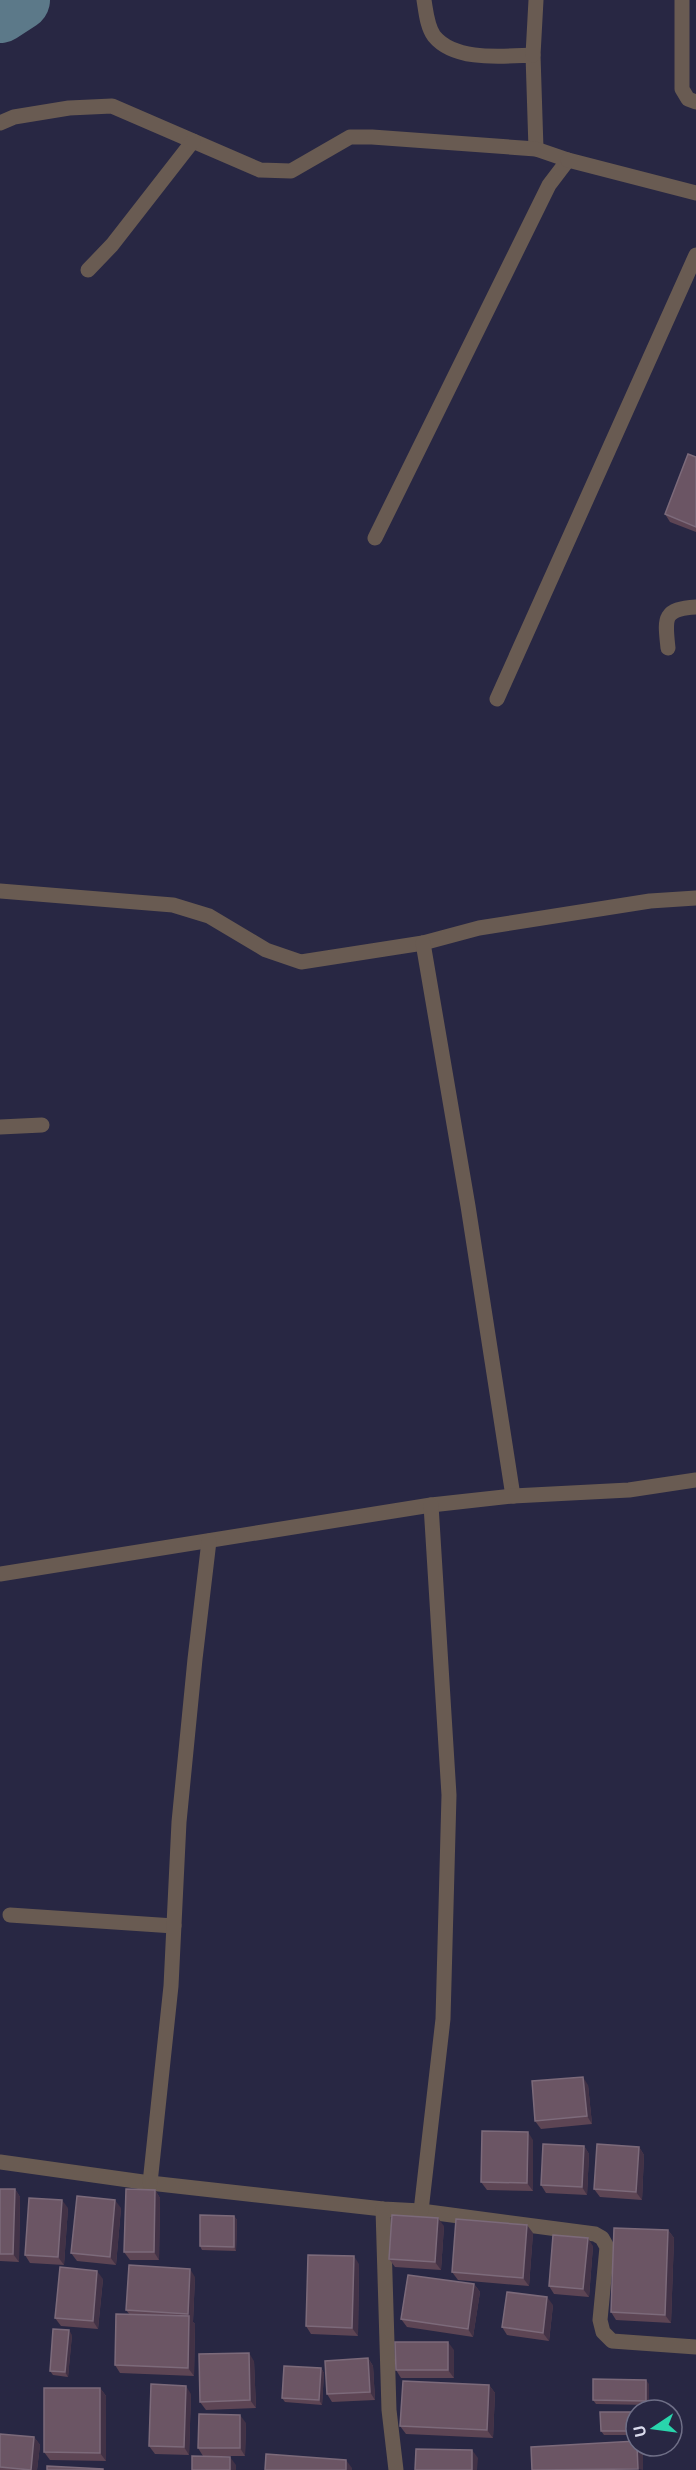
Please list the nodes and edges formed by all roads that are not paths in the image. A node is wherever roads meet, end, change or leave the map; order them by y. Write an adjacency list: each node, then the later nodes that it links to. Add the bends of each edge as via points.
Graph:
1 (424, 0): 4 (street, via 430,28 445,45 474,55)
2 (536, 0): 4 (street)
3 (682, 0): 5 (street, via 682,88 688,99)
4 (533, 55): 8 (street)
5 (696, 102)
6 (0, 123): 7 (street, via 69,108 112,106)
7 (193, 141): 8 (street, via 260,170 281,171 291,171 350,137); 12 (street)
8 (536, 149): 9 (street)
9 (568, 160): 10 (street); 13 (street, via 549,185)
10 (696, 193)
11 (696, 255): 16 (street)
12 (88, 270)
13 (375, 538)
14 (696, 607): 15 (street, via 678,608 668,616)
15 (669, 648)
16 (497, 699)
17 (0, 891): 19 (street, via 173,905 209,916 266,950 301,962)
18 (696, 898): 19 (street, via 650,901 479,928)
19 (423, 943): 23 (street)
20 (42, 1125): 21 (street)
21 (0, 1127)
22 (696, 1480): 23 (street, via 629,1490)
23 (513, 1496): 24 (street)
24 (431, 1505): 25 (street); 32 (street, via 449,1795 443,2019)
25 (209, 1541): 26 (street); 28 (street, via 179,1822)
26 (0, 1574)
27 (10, 1915): 28 (street)
28 (174, 1926): 30 (street)
29 (0, 2162): 30 (street)
30 (150, 2183): 31 (street)
31 (383, 2209): 32 (street); 34 (street, via 388,2410)
32 (421, 2211): 33 (street, via 595,2234 607,2247 600,2320 603,2332 612,2341)
33 (696, 2347)
34 (396, 2470)

